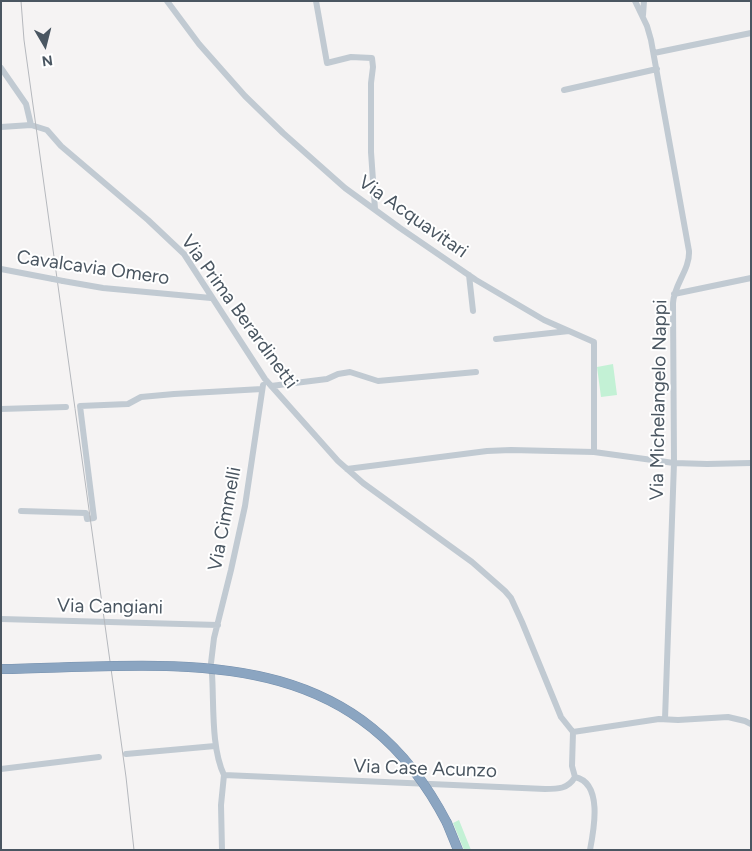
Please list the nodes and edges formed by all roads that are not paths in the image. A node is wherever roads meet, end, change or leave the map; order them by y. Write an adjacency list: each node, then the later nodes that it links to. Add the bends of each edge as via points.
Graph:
1 (167, 1): 13 (street, Via Acquavitari, via 212,59 268,120 325,171)
2 (316, 1): 13 (street, via 326,63 351,57 372,58 371,152)
3 (635, 1): 5 (street, Via Michelangelo Nappi)
4 (644, 1): 5 (street)
5 (643, 17): 7 (street, Via Michelangelo Nappi)
6 (751, 33): 7 (street)
7 (654, 53): 9 (street, Via Michelangelo Nappi)
8 (1, 68): 11 (street, via 26,104)
9 (657, 69): 10 (street); 17 (street, Via Michelangelo Nappi, via 689,251 687,265)
10 (564, 90)
11 (31, 125): 12 (street); 18 (street, Via Prima Berardinetti, via 47,130 184,254)
12 (1, 127)
13 (376, 209): 15 (street, Via Acquavitari)
14 (1, 269): 18 (street, Cavalcavia Omero, bridge, via 92,286)
15 (468, 275): 19 (street); 20 (street, Via Acquavitari)
16 (751, 278): 17 (street)
17 (674, 294): 29 (street, Via Michelangelo Nappi)
18 (211, 298): 23 (street, Via Prima Berardinetti)
19 (473, 311)
20 (569, 332): 21 (street); 28 (street, Via Acquavitari, via 594,342)
21 (496, 339)
22 (476, 372): 24 (street, via 378,381 350,372 327,379)
23 (264, 379): 24 (street, Via Prima Berardinetti); 25 (street, Via Cimmelli)
24 (271, 386): 31 (street, Via Prima Berardinetti)
25 (262, 389): 32 (street, via 141,397 128,404 80,406 94,518 87,519 86,513); 34 (street, Via Cimmelli, via 244,506)
26 (66, 407): 27 (street)
27 (1, 409)
28 (594, 452): 29 (street); 31 (street, via 487,451)
29 (674, 463): 30 (street); 38 (street, Via Michelangelo Nappi)
30 (751, 463)
31 (347, 469): 40 (street, Via Prima Berardinetti, via 472,562 511,598 561,717)
32 (21, 511)
33 (1, 618): 34 (street, Via Cangiani)
34 (218, 625): 35 (street, Via Cimmelli)
35 (211, 663)
36 (1, 669): 48 (highway, bridge, via 188,667 240,672 289,683 342,708 384,739 420,778 447,823)
37 (212, 674): 41 (street)
38 (665, 719): 39 (street, via 728,717); 40 (street)
39 (751, 724)
40 (573, 732): 46 (street, via 572,766)
41 (215, 746): 42 (street); 45 (street)
42 (126, 754)
43 (99, 757): 44 (street)
44 (1, 769)
45 (224, 774): 46 (street, Via Case Acunzo, via 545,789 564,788); 47 (street)
46 (575, 777): 49 (street, via 591,790 595,809)
47 (222, 850)
48 (458, 850)
49 (590, 850)

